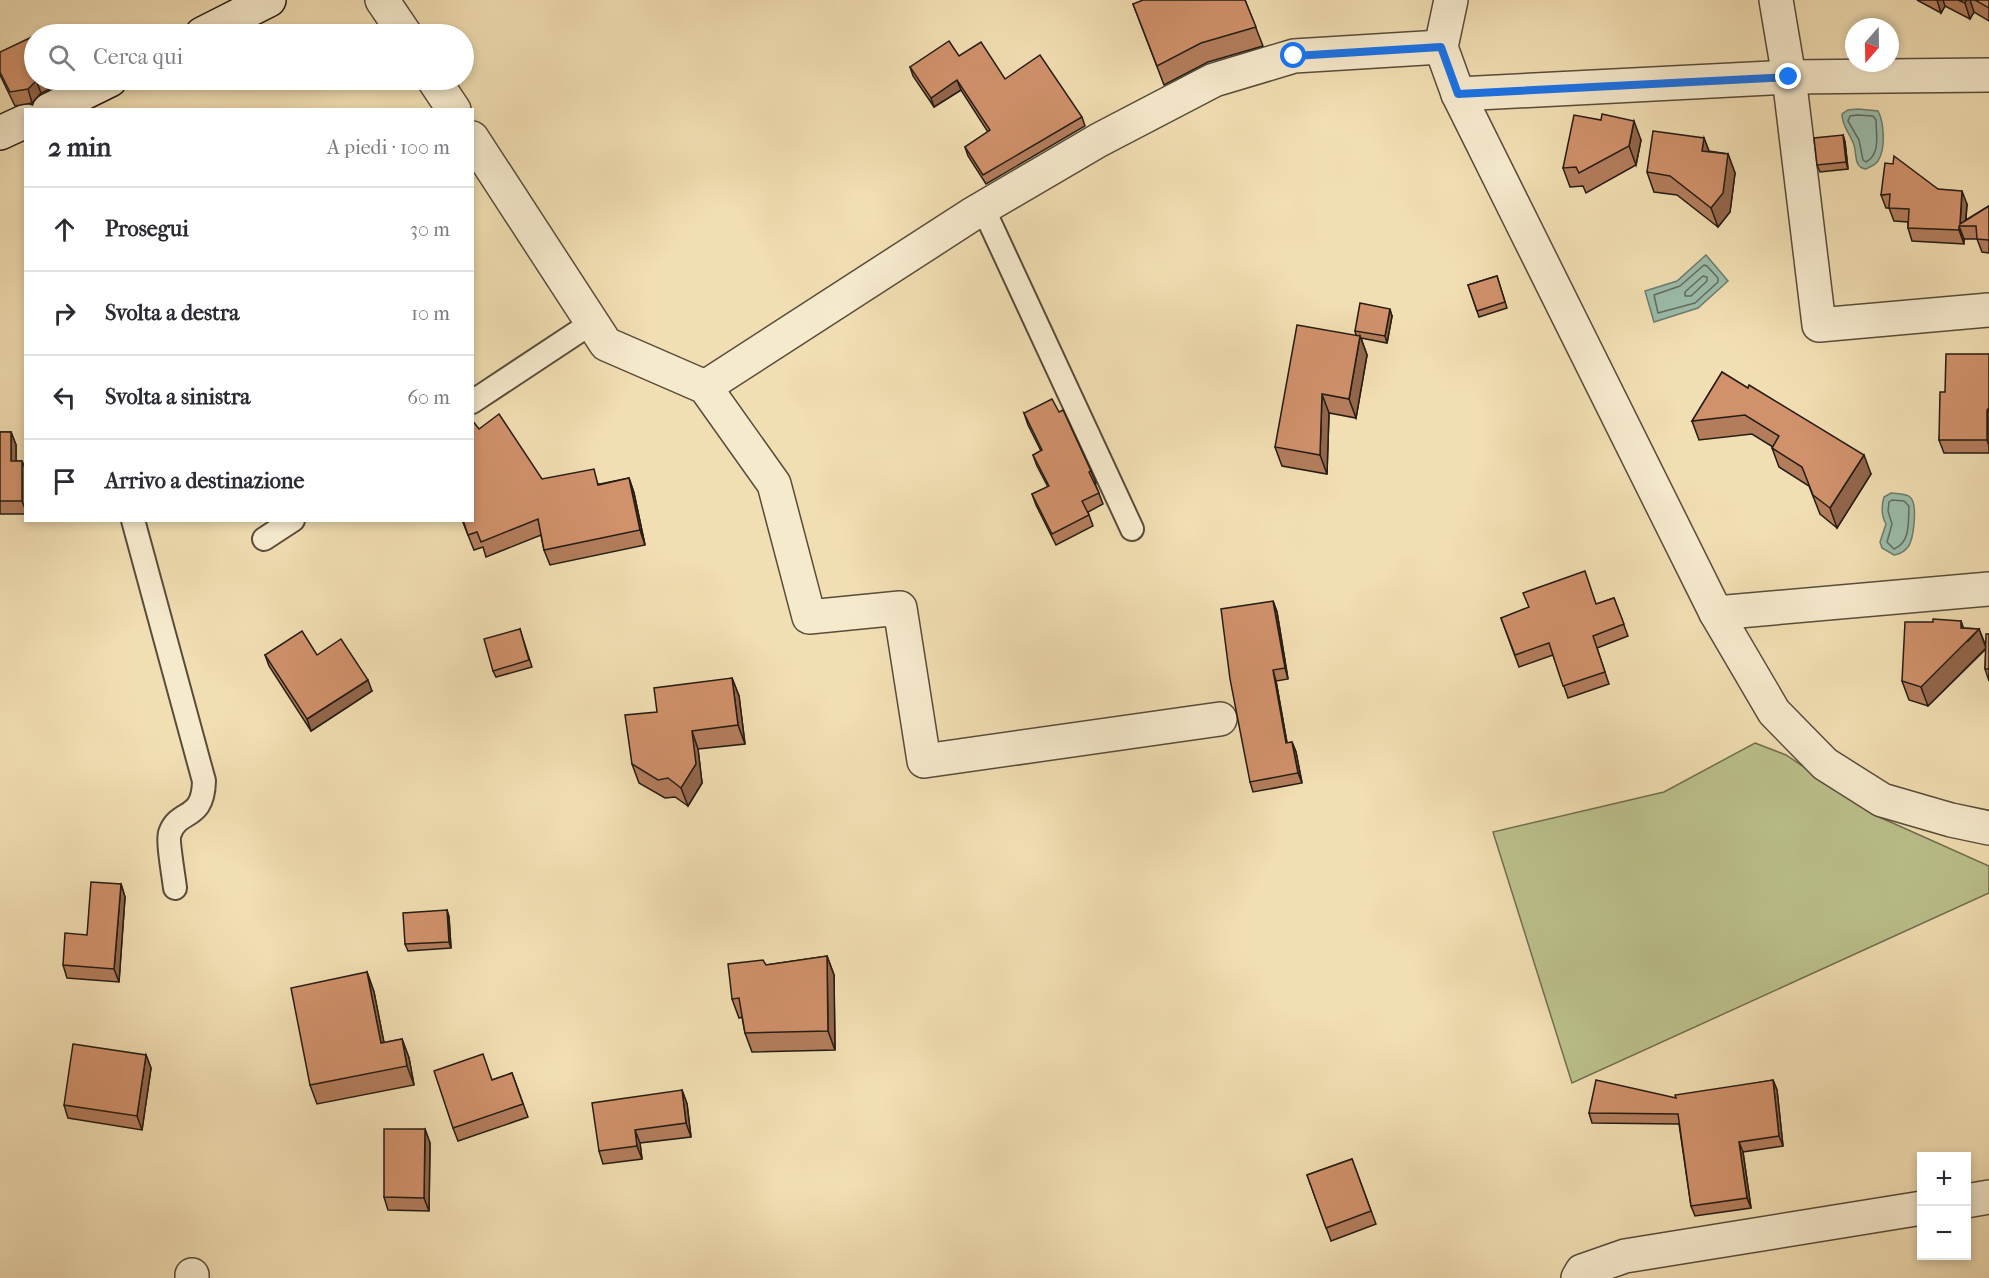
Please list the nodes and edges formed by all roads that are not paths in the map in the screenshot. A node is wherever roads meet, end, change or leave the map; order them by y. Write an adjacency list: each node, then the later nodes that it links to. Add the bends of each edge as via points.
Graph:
1 (269, 0): 5 (street)
2 (382, 0): 6 (street)
3 (1450, 0): 7 (street)
4 (1776, 0): 9 (street)
5 (222, 24)
6 (398, 24)
7 (1441, 47): 12 (street); 18 (street, via 1294,56 1214,80 1099,140)
8 (1989, 75): 9 (street)
9 (1789, 77): 12 (street); 19 (street, via 1819,325)
10 (89, 90): 13 (street)
11 (441, 90): 14 (street)
12 (1458, 94): 28 (street)
13 (52, 108)
14 (453, 108)
15 (24, 122): 16 (street)
16 (0, 133)
17 (474, 141): 20 (street)
18 (983, 208): 21 (street); 25 (lane)
19 (1989, 310)
20 (593, 322): 21 (street, via 606,344); 22 (lane)
21 (705, 387): 29 (street, via 774,484 809,618 900,608 924,761)
22 (474, 401)
23 (134, 522): 31 (lane, via 204,781 198,808 177,822 169,834)
24 (290, 522): 26 (lane)
25 (1132, 529)
26 (264, 539)
27 (1989, 589): 28 (street)
28 (1716, 613): 30 (street, via 1774,712 1825,764 1882,800)
29 (1220, 719)
30 (1989, 828)
31 (175, 888)
32 (1989, 1197): 33 (street)
33 (1971, 1200)
34 (1917, 1209): 35 (street, via 1625,1256 1582,1271)
35 (1578, 1278)

